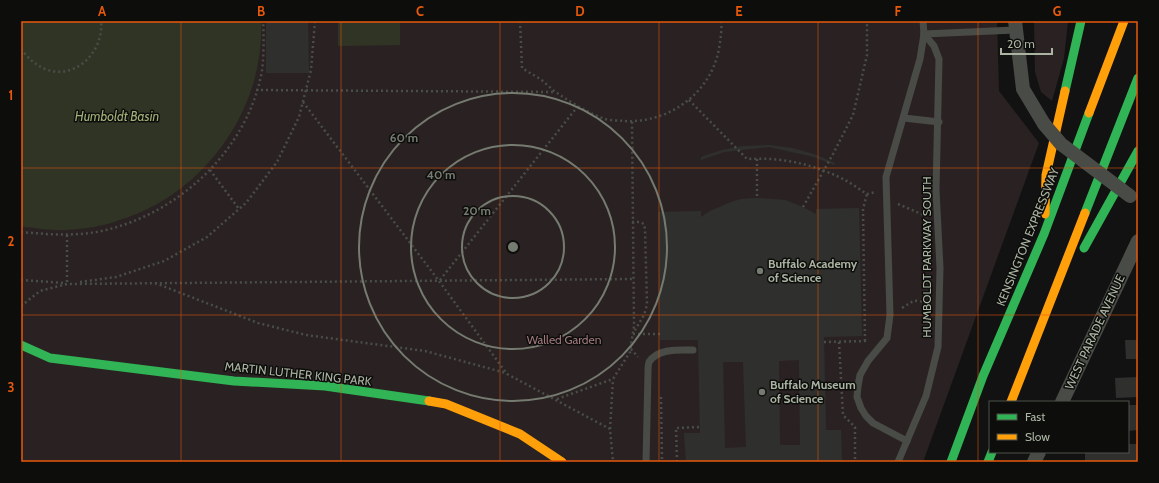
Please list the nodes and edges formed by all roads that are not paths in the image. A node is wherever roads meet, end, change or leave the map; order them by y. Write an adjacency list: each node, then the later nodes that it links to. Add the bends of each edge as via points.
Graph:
1 (923, 21): 5 (lane)
2 (1081, 21): 11 (main road, via 1046,175)
3 (1124, 21): 11 (main road, KENSINGTON EXPRESSWAY)
4 (1015, 26): 5 (lane); 10 (street, bridge, via 1023,89 1044,124 1060,144)
5 (924, 34): 7 (lane); 8 (lane, HUMBOLDT PARKWAY SOUTH, via 934,46 939,59)
6 (1138, 78): 13 (main road)
7 (904, 118): 8 (lane); 18 (lane, via 886,177 890,314 887,338 860,374 857,397 861,408 873,423)
8 (939, 122): 18 (lane, HUMBOLDT PARKWAY SOUTH, via 936,190 940,268 938,347 926,396)
9 (1138, 151): 13 (main road)
10 (1134, 199)
11 (1044, 234): 23 (main road, KENSINGTON EXPRESSWAY, via 983,376)
12 (1138, 241): 17 (street, WEST PARADE AVENUE)
13 (1047, 314): 16 (main road)
14 (21, 345): 20 (main road, MARTIN LUTHER KING PARK, via 50,358 234,381 325,386 446,404 520,434)
15 (693, 350): 21 (lane, via 671,350 654,357 649,363)
16 (1012, 401)
17 (1062, 401)
18 (908, 441): 22 (lane, HUMBOLDT PARKWAY SOUTH)
19 (1038, 453): 24 (street)
20 (562, 462)
21 (646, 462)
22 (898, 462)
23 (951, 462)
24 (1034, 462)

